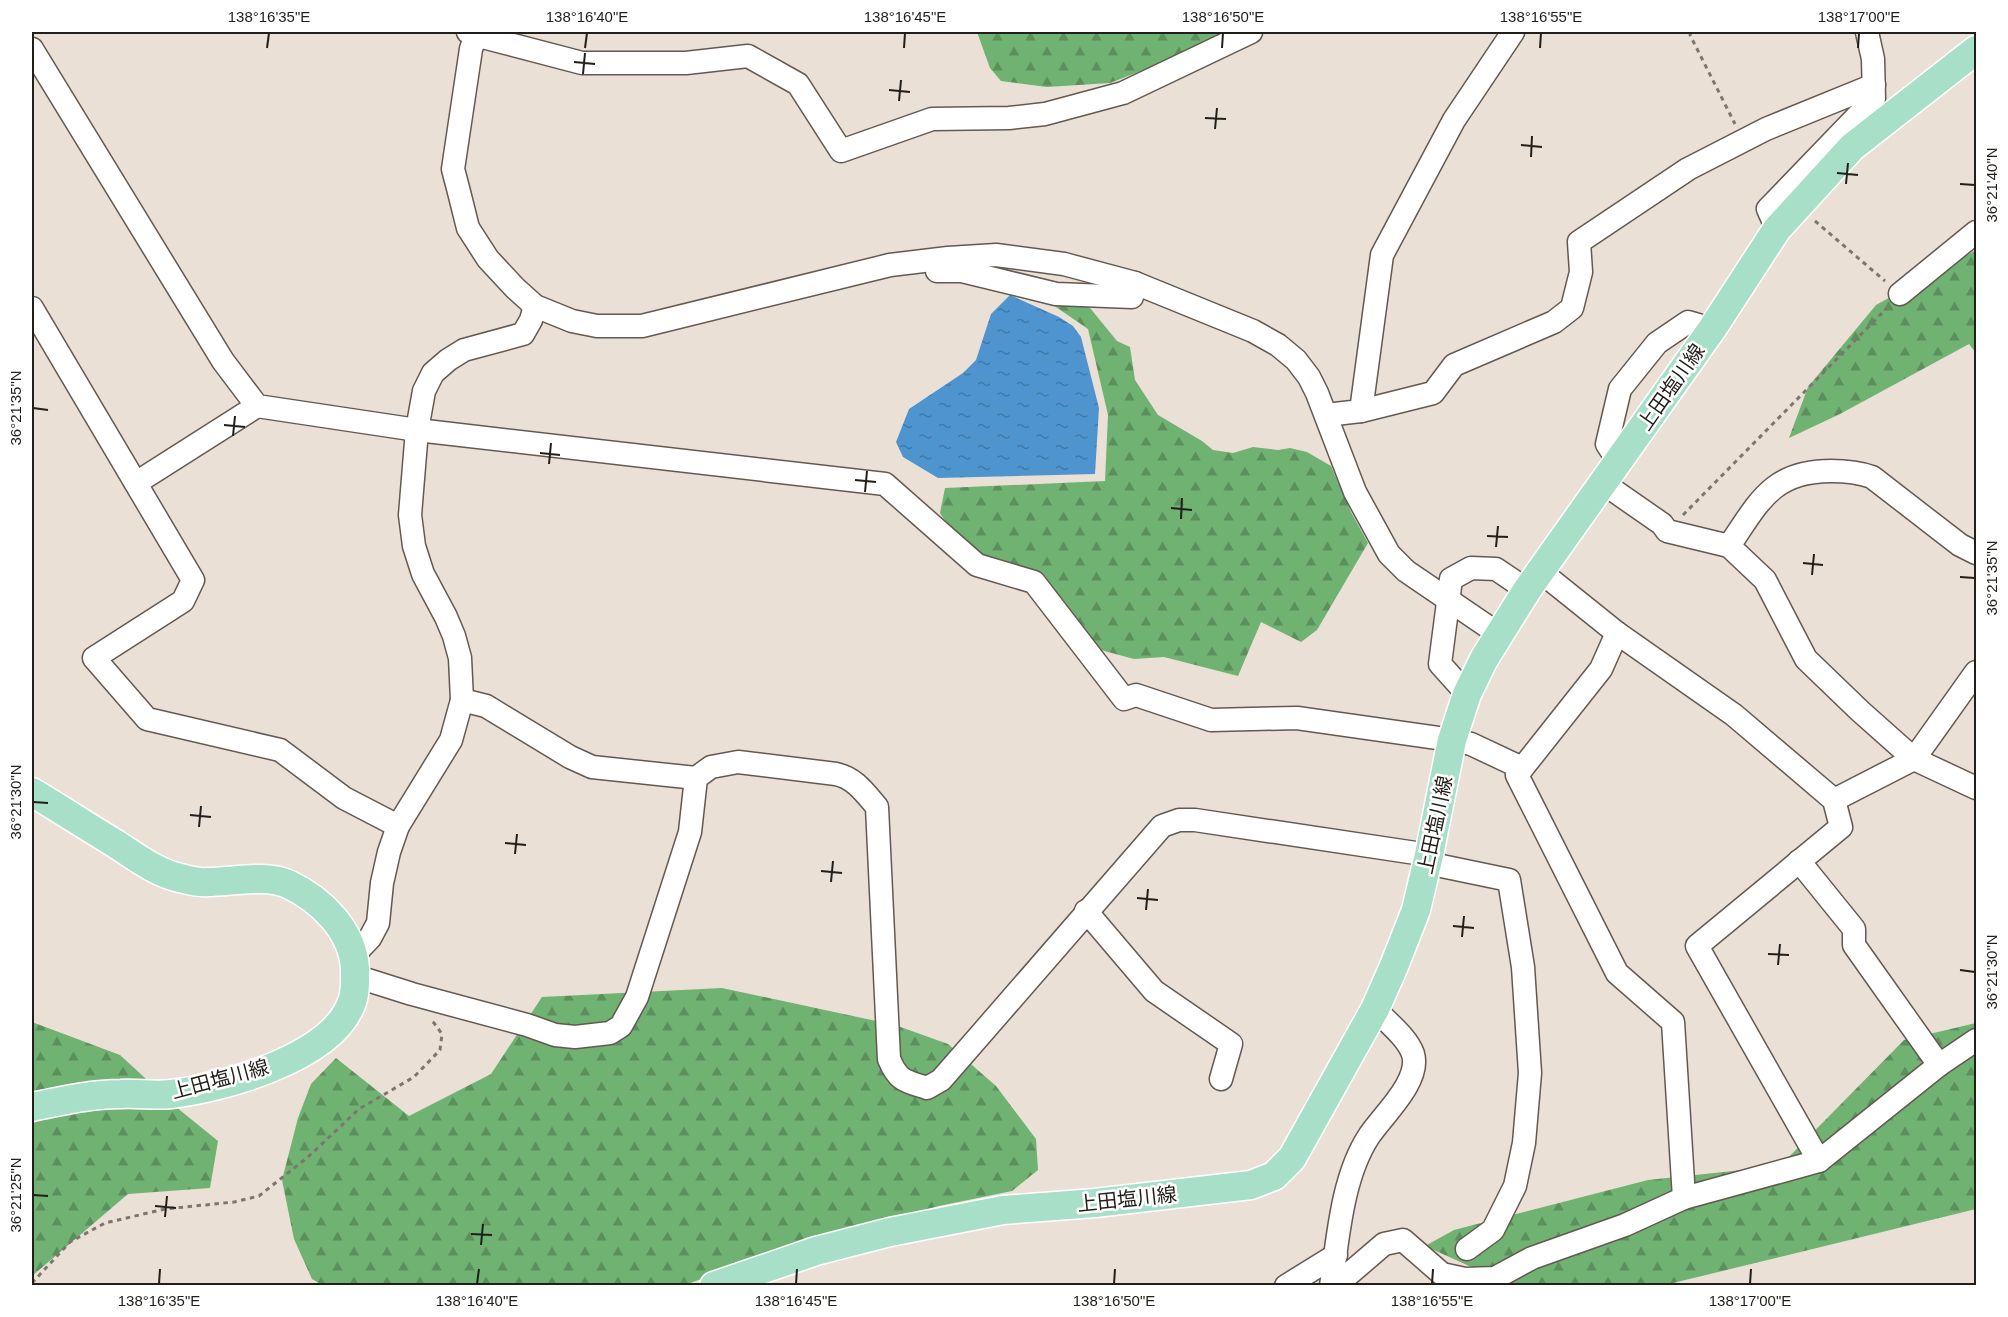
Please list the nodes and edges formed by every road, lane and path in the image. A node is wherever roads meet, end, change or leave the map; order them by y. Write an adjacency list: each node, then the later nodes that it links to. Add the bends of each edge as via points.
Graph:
1 (1251, 32): 5 (street, via 1123,93 1045,114 932,119 841,151 798,84 748,56 686,63 582,63)
2 (1513, 32): 20 (street, via 1454,120 1382,255)
3 (1691, 32): 9 (path)
4 (1867, 32): 8 (street)
5 (473, 33): 16 (street, via 453,169 468,228 488,259)
6 (32, 49): 19 (street, via 223,361)
7 (1977, 50): 10 (main road, 上田塩川線, via 1852,147)
8 (1874, 85): 9 (street); 11 (street, via 1874,99 1768,209)
9 (1744, 141): 20 (street, via 1688,169 1579,242 1581,272 1572,308 1554,322 1454,365 1433,393)
10 (1798, 206): 11 (main road, 上田塩川線); 15 (path)
11 (1777, 229): 18 (main road, 上田塩川線)
12 (1977, 232): 15 (street)
13 (917, 262): 14 (street, via 996,255 1064,264); 14 (street, via 919,270 962,272 1056,294 1132,297); 16 (street, via 890,265 642,326 597,326 572,321)
14 (1135, 283): 21 (street, via 1278,345 1310,377)
15 (1900, 294): 25 (path)
16 (536, 306): 22 (street, via 523,334 464,350 433,373 424,392)
17 (32, 308): 24 (street)
18 (1712, 329): 23 (main road, 上田塩川線); 23 (street, via 1688,322 1657,343 1620,389 1607,444)
19 (257, 406): 22 (street); 24 (street)
20 (1361, 411): 21 (street)
21 (1326, 415): 29 (street, via 1355,492 1389,554)
22 (417, 430): 34 (street, via 410,515 414,546 423,574 454,636 460,658); 35 (street, via 885,484 977,565 1034,582 1124,699 1136,695 1211,720 1297,718)
23 (1611, 472): 25 (street); 28 (main road, 上田塩川線)
24 (136, 483): 42 (street, via 193,580 183,601 94,658 147,719 280,750 344,798)
25 (1667, 531): 26 (street)
26 (1729, 546): 27 (street, via 1756,507 1788,477 1814,471 1858,472 1872,477 1960,545); 36 (street, via 1765,580 1806,659)
27 (1977, 553)
28 (1534, 581): 29 (street, via 1496,569 1472,568 1451,579); 30 (street); 31 (main road, 上田塩川線)
29 (1449, 601): 31 (street); 33 (street, via 1440,664)
30 (1617, 633): 37 (street, via 1601,669); 41 (street, via 1734,715)
31 (1500, 635): 33 (main road, 上田塩川線)
32 (1977, 672): 36 (street)
33 (1467, 694): 35 (main road, 上田塩川線)
34 (462, 700): 38 (street, via 486,706 592,768); 42 (street, via 450,740)
35 (1452, 740): 37 (street, via 1471,744); 43 (main road, 上田塩川線)
36 (1914, 759): 39 (street); 41 (street)
37 (1522, 768): 54 (street, via 1517,775 1617,973 1673,1022)
38 (696, 778): 45 (street, via 711,766 738,762 836,774 857,784 877,807 889,1059 895,1074 906,1082 927,1088 941,1080); 47 (street, via 690,832 637,997 621,1026 594,1036 555,1035)
39 (1977, 788)
40 (32, 792): 46 (main road, via 149,865 177,877 204,883 258,879 285,883 320,905 348,939)
41 (1834, 800): 44 (street, via 1841,827)
42 (398, 826): 46 (street, via 382,883 378,923)
43 (1428, 859): 45 (street, via 1254,828 1179,820 1162,826); 48 (main road, 上田塩川線, via 1416,910); 55 (street, via 1509,880 1523,967 1530,1073 1524,1143 1515,1186 1493,1230)
44 (1799, 861): 50 (street, via 1854,929 1854,945); 53 (street, via 1697,946)
45 (1086, 911): 51 (street, via 1154,991 1231,1044)
46 (354, 965): 47 (street); 52 (main road, 上田塩川線, via 355,990 349,1009 334,1030 312,1049 280,1064 170,1095 120,1094)
47 (412, 994): 57 (path, via 414,1010 434,1023 442,1034 440,1050 414,1077 359,1109 275,1184 259,1196 234,1202 165,1209 105,1222 70,1242)
48 (1375, 1009): 56 (street, via 1413,1055 1412,1077 1368,1137 1350,1175); 58 (main road, 上田塩川線, via 1292,1158 1274,1176 1251,1185 1003,1210 890,1232 816,1251)
49 (1977, 1040): 50 (street)
50 (1939, 1065): 53 (street)
51 (1221, 1079)
52 (32, 1107)
53 (1819, 1161): 54 (street)
54 (1684, 1198): 61 (street, via 1625,1225 1532,1258 1496,1278 1465,1280 1442,1274 1403,1240 1383,1244)
55 (1467, 1249)
56 (1336, 1256): 59 (street); 60 (street)
57 (32, 1283)
58 (714, 1286)
59 (1286, 1286)
60 (1331, 1286)
61 (1335, 1286)

